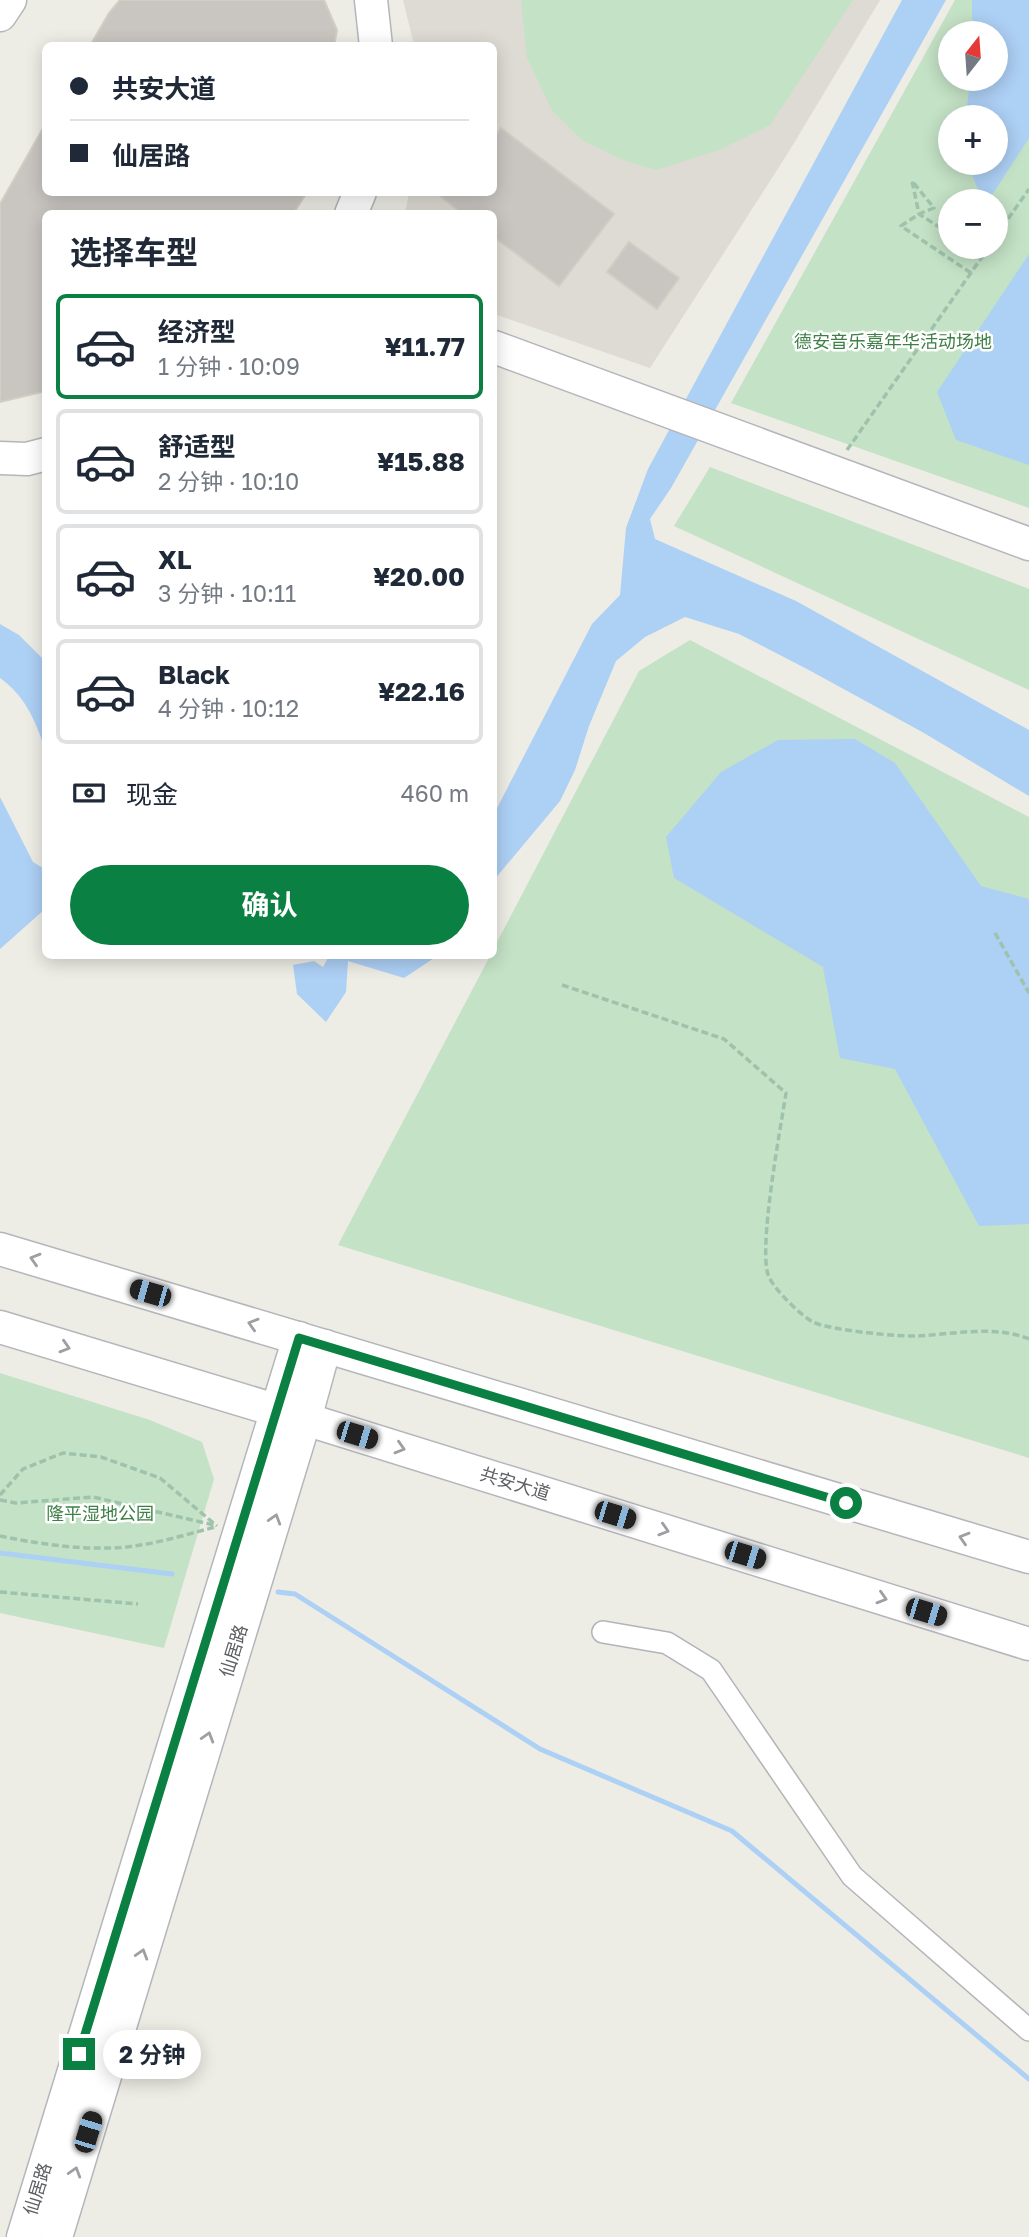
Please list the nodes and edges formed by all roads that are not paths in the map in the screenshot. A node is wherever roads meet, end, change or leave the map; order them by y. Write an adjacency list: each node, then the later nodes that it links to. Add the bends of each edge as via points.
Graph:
1 (10, 0): 3 (street)
2 (371, 0): 4 (street)
3 (0, 15)
4 (376, 42)
5 (497, 348): 8 (street)
6 (42, 455): 7 (street)
7 (0, 458)
8 (1029, 544)
9 (0, 1249): 11 (street, one-way to 9)
10 (0, 1327): 12 (street, 共安大道, one-way to 12)
11 (312, 1342): 12 (street, 仙居路); 13 (street, one-way to 11)
12 (291, 1415): 15 (street, 共安大道, one-way to 15); 17 (street, 仙居路, via 228,1529); 18 (street, 仙居路, one-way to 12)
13 (1029, 1558)
14 (603, 1632): 16 (street, via 667,1643 711,1670 852,1876)
15 (1029, 1644)
16 (1029, 2030)
17 (23, 2237)
18 (56, 2237)

